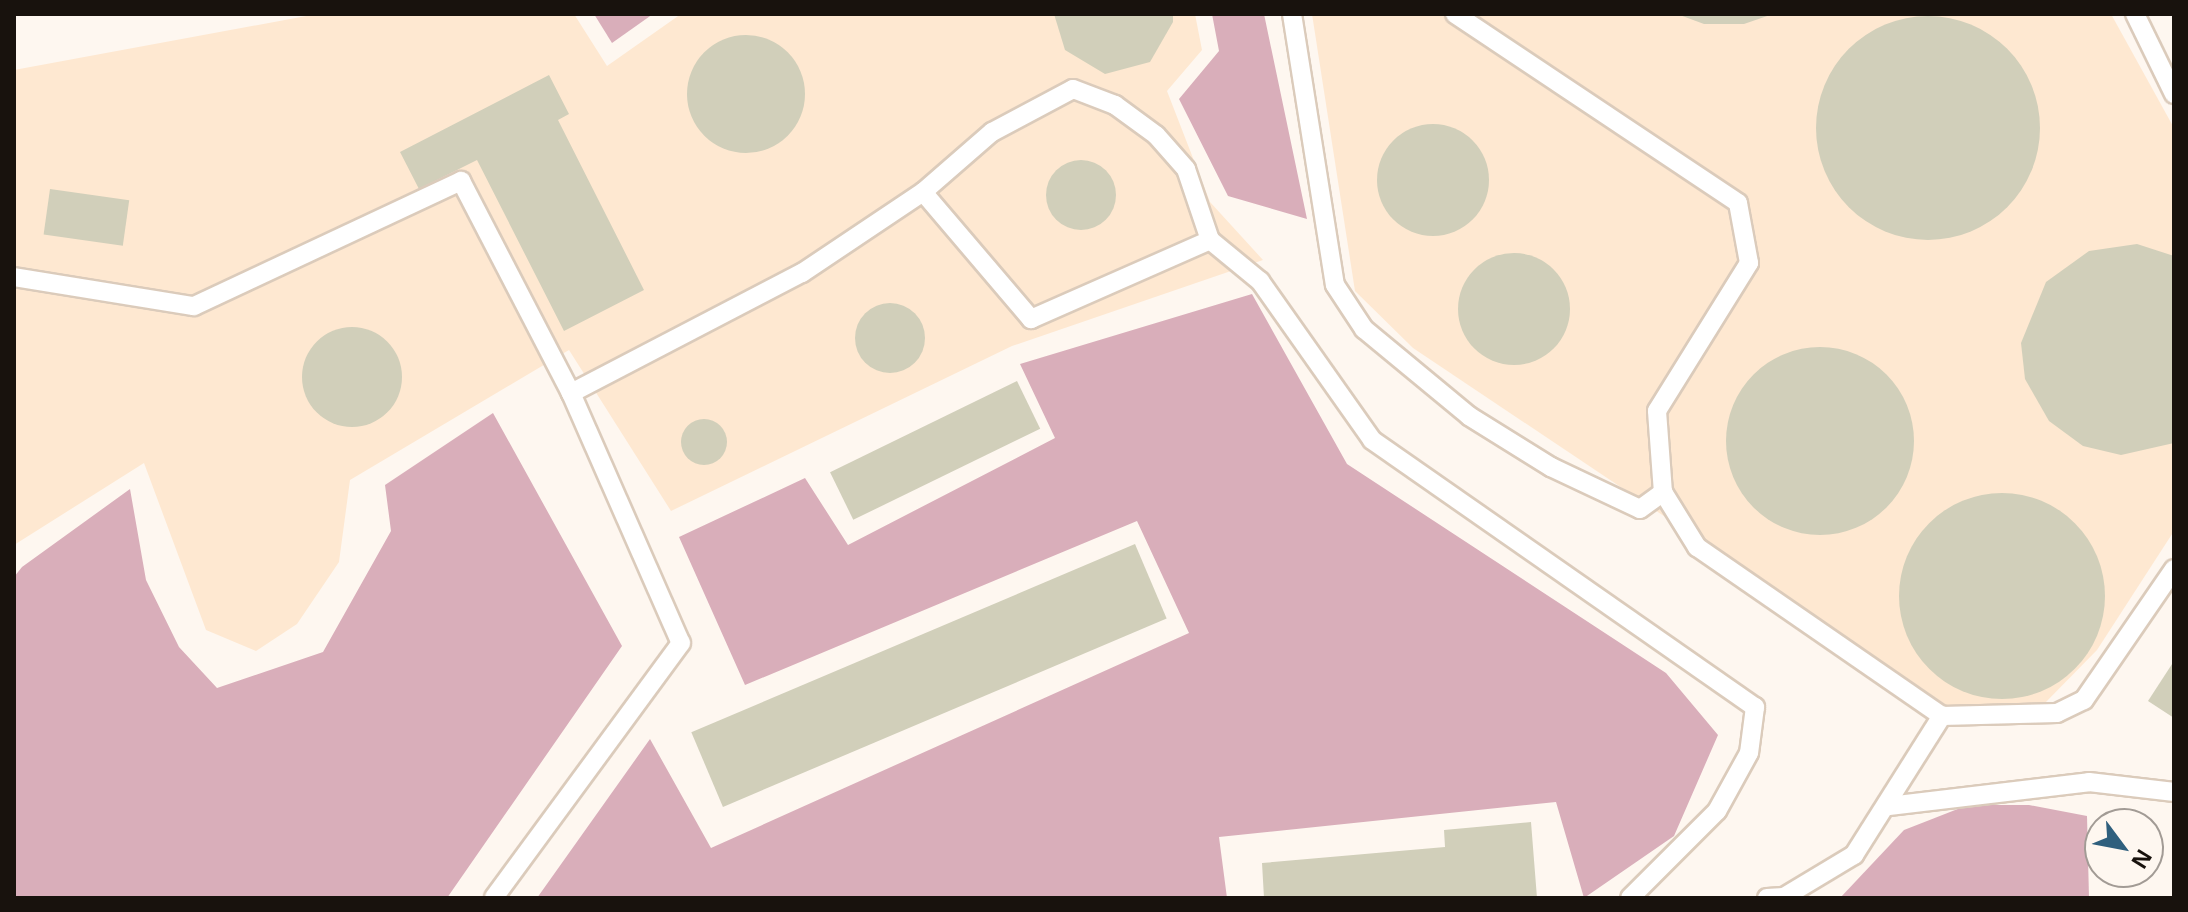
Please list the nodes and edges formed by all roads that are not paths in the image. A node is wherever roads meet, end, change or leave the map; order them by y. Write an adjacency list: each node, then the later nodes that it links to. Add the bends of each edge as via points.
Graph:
1 (1292, 14): 9 (lane, via 1335,285 1364,329 1469,416 1551,467 1640,509)
2 (1455, 14): 9 (lane, via 1738,203 1749,263 1657,411)
3 (2135, 14): 4 (lane)
4 (2174, 94)
5 (923, 192): 6 (lane, via 1031,319); 6 (lane, via 992,132 1073,89 1115,105 1156,135 1186,169); 8 (lane, via 802,273)
6 (1210, 240): 15 (lane, via 1260,281 1372,440 1755,707 1749,753 1717,811)
7 (14, 277): 8 (lane, via 194,306 461,181)
8 (571, 393): 14 (lane, via 681,643)
9 (1663, 492): 11 (lane, via 1697,547)
10 (2174, 569): 11 (lane, via 2084,700 2057,713)
11 (1942, 716): 13 (lane)
12 (2174, 792): 13 (lane, via 2089,782)
13 (1889, 806): 16 (lane, via 1854,855 1784,897)
14 (494, 898)
15 (1630, 898)
16 (1767, 898)

